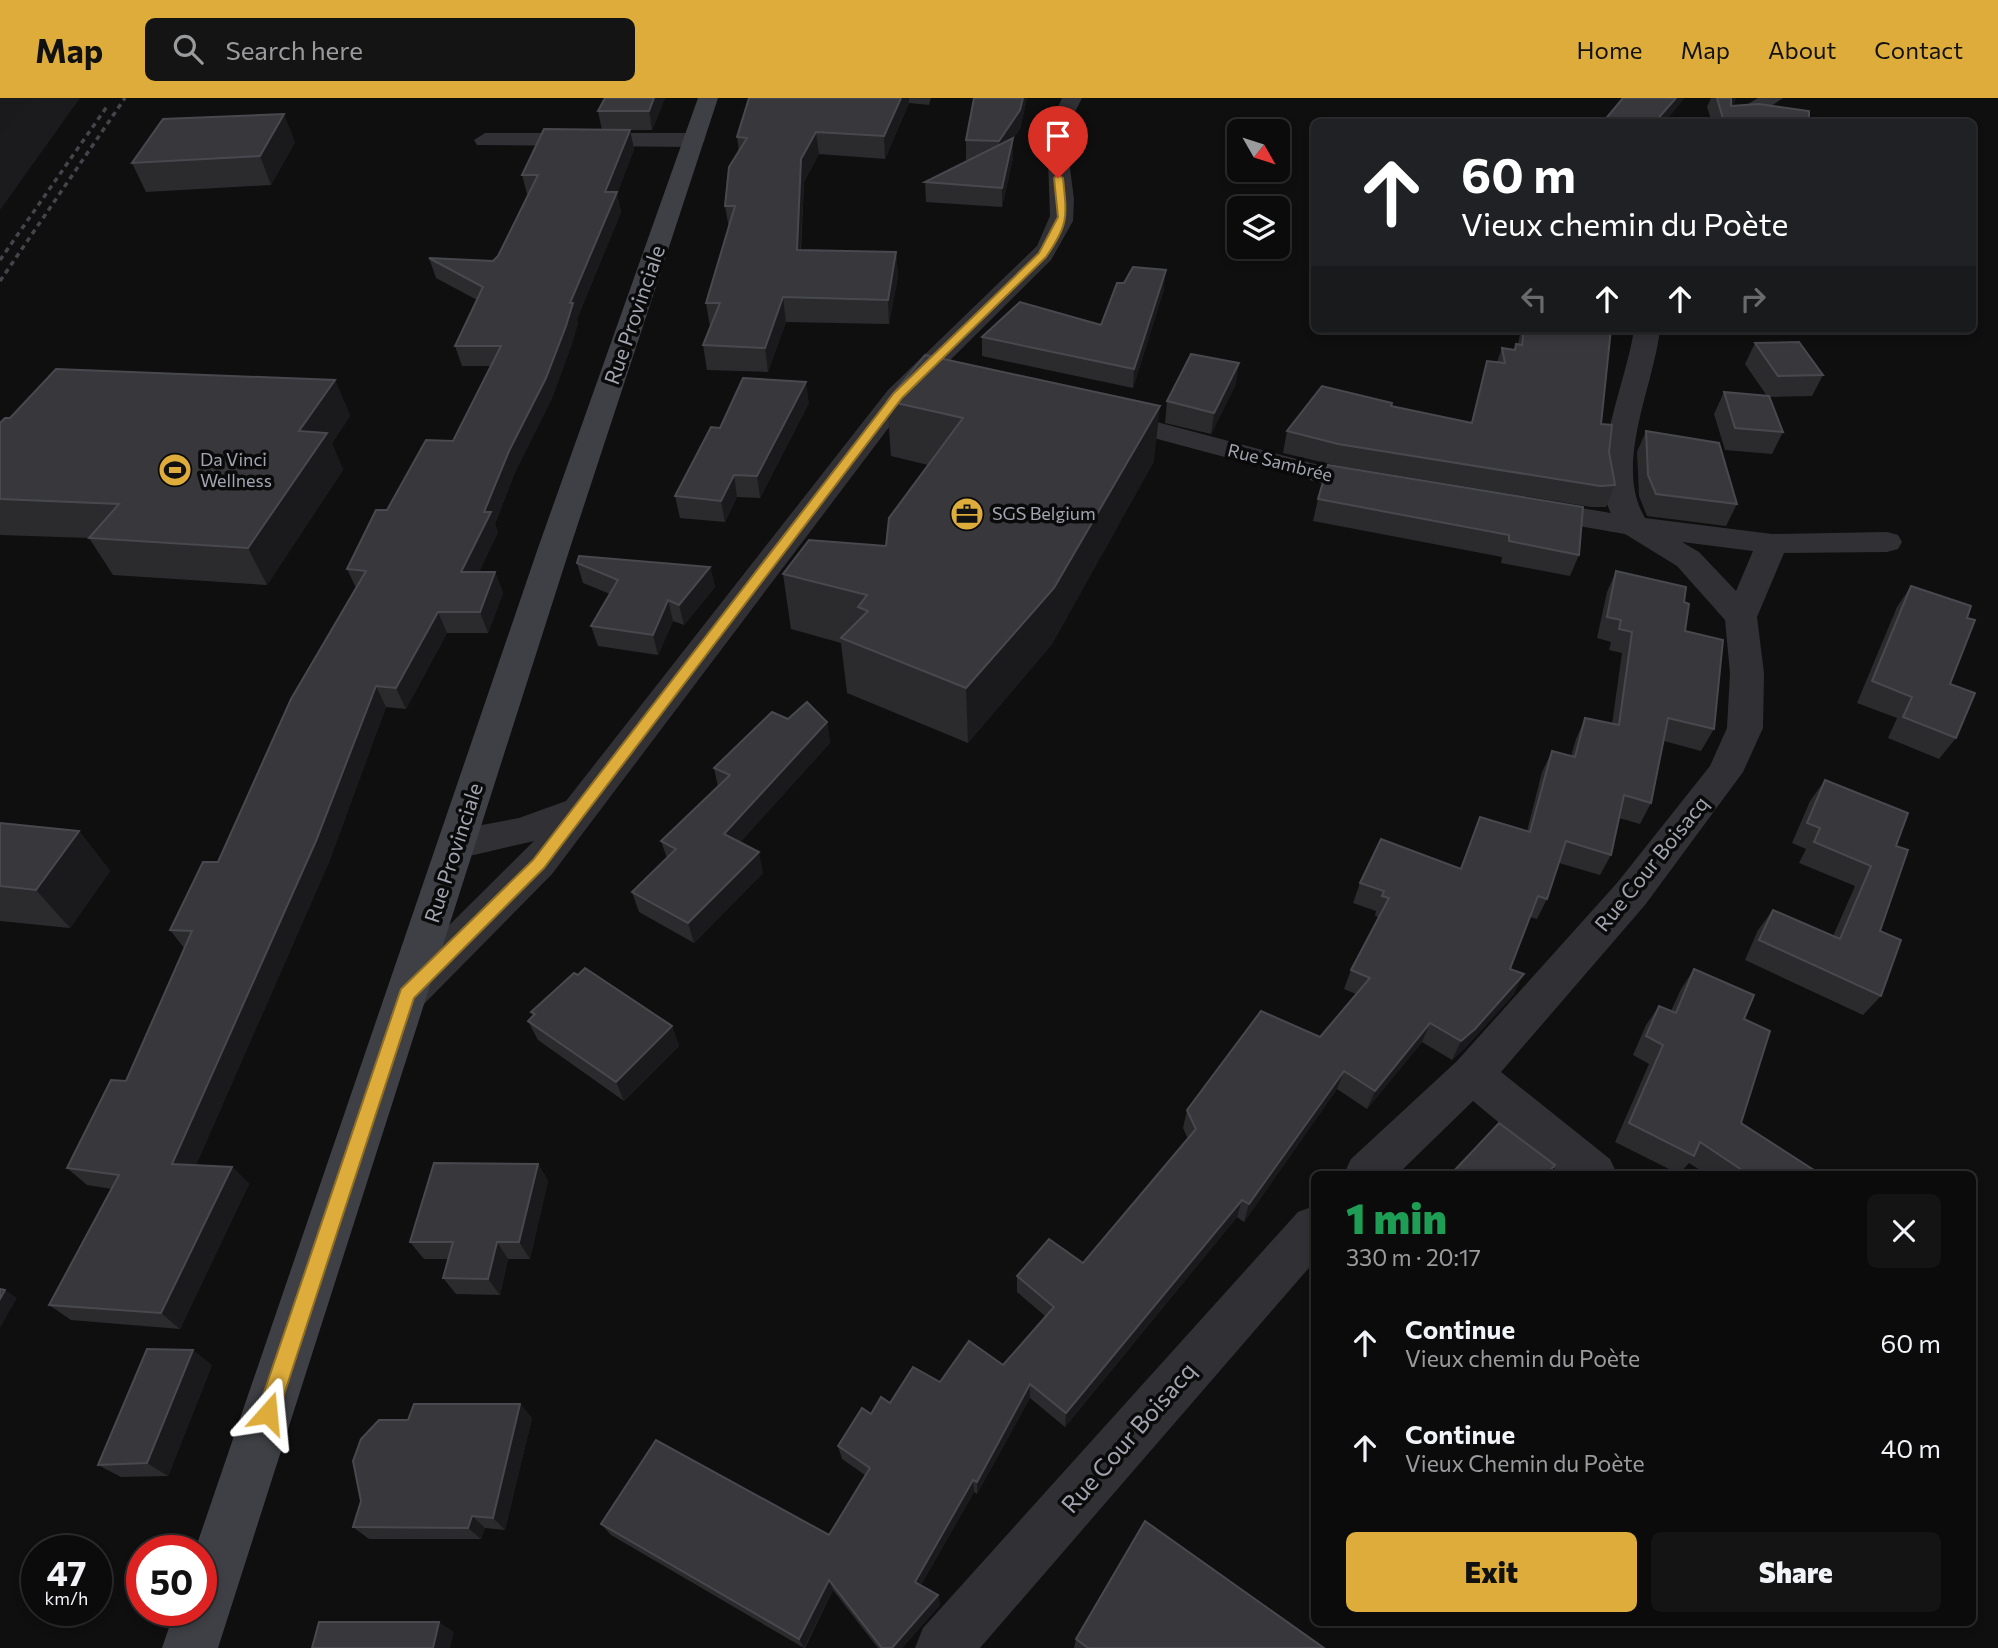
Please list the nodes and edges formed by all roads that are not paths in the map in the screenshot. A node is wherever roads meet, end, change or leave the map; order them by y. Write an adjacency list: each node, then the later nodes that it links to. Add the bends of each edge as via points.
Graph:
1 (708, 98): 6 (main road, Rue Provinciale)
2 (1072, 98): 15 (street, via 1058,122 1056,160 1062,217 1054,238 946,364 898,396)
3 (1773, 98): 4 (street)
4 (1739, 119)
5 (485, 139): 6 (street)
6 (694, 141): 16 (main road, Rue Provinciale)
7 (1647, 333): 11 (street, via 1617,458 1623,507)
8 (1084, 409): 9 (street, Rue Sambrée, via 1332,477)
9 (1402, 489)
10 (1505, 505): 11 (street)
11 (1634, 526): 13 (street); 14 (street, via 1688,559)
12 (1887, 542): 13 (street)
13 (1772, 544): 14 (street, Rue Cour Boisacq)
14 (1741, 617): 18 (street, Rue Cour Boisacq, via 1747,673 1745,728 1725,772 1630,894)
15 (578, 811): 16 (street, via 499,839); 17 (street, via 538,864)
16 (458, 842): 17 (main road, Rue Provinciale)
17 (407, 994): 22 (main road, Rue Provinciale)
18 (1472, 1074): 19 (street, Rue Cour Boisacq); 20 (street)
19 (1370, 1171)
20 (1590, 1171)
21 (1311, 1231): 23 (street, Rue Cour Boisacq)
22 (190, 1648)
23 (943, 1648)

